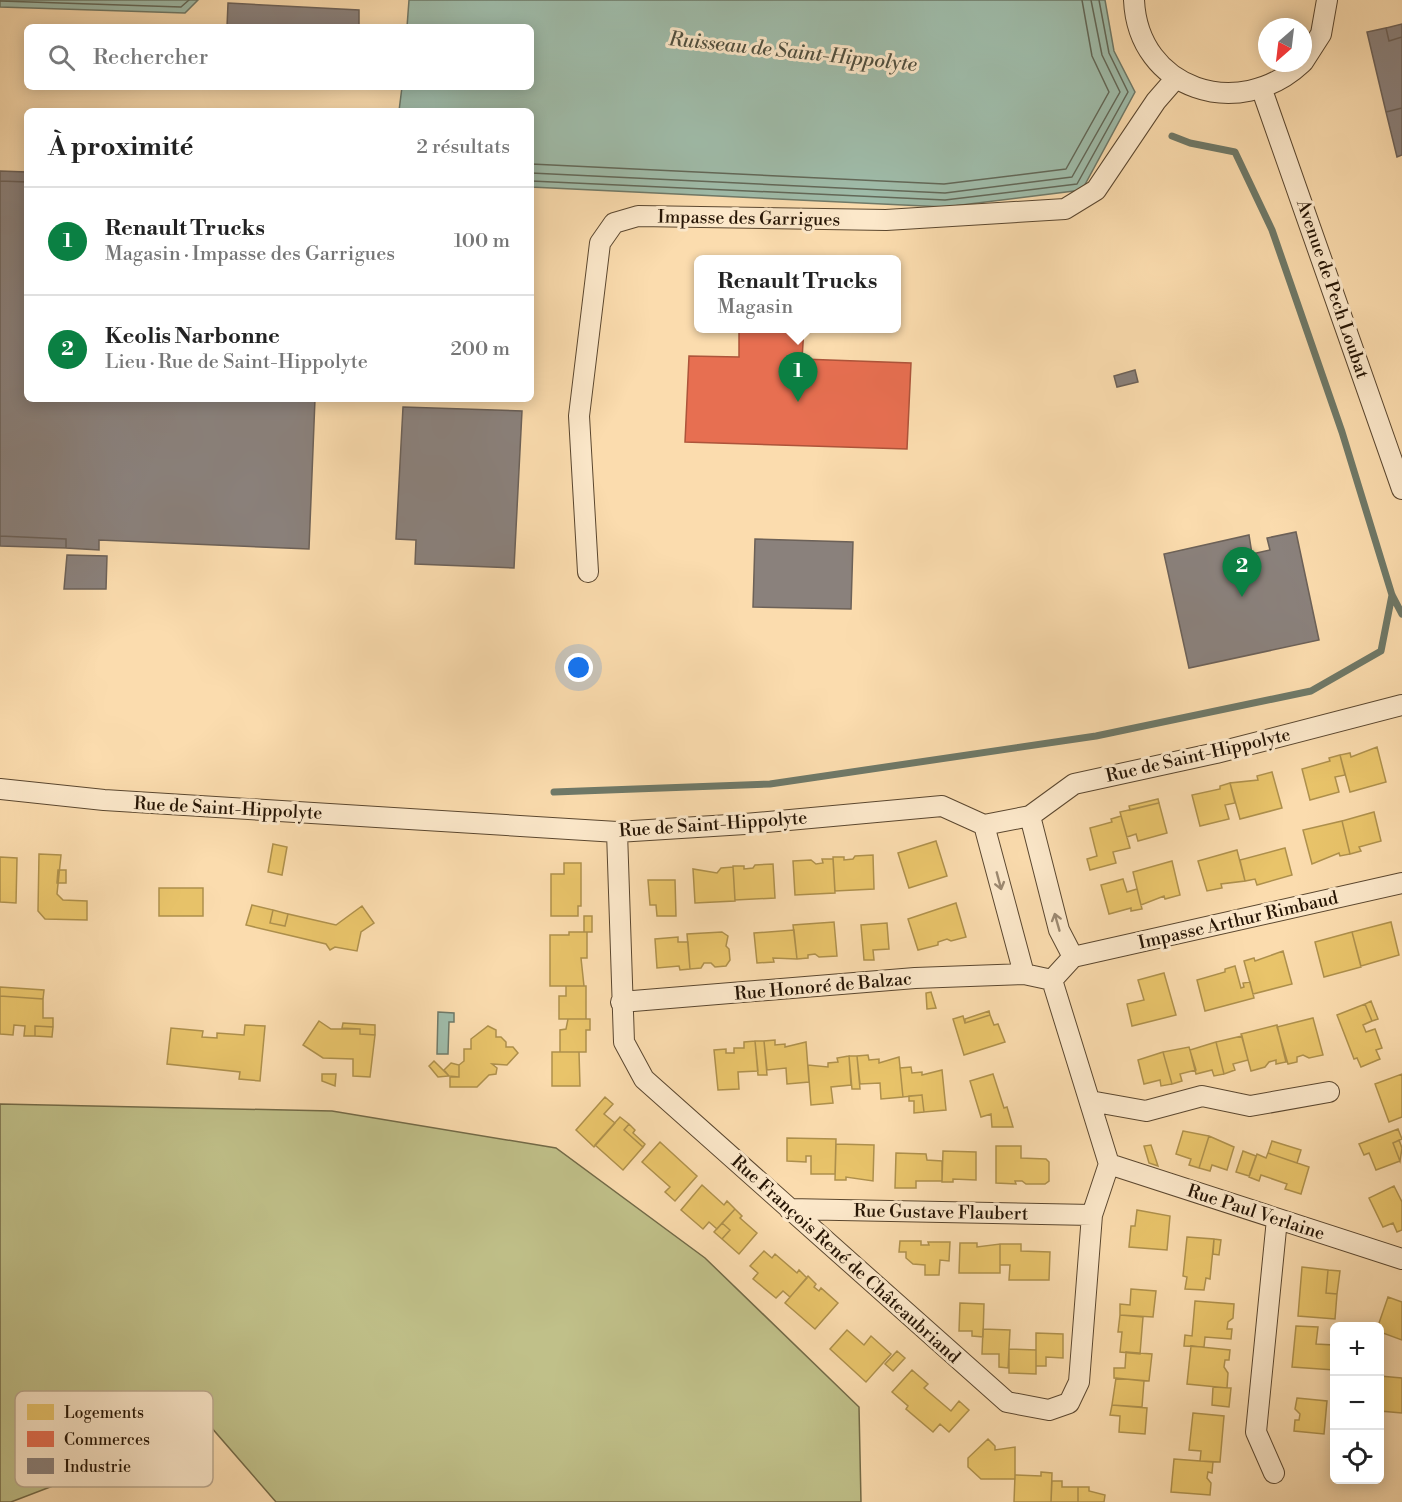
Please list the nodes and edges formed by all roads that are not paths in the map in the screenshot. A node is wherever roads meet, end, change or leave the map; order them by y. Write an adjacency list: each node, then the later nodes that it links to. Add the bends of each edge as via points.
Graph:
1 (1134, 0): 5 (street, via 1140,32 1154,57)
2 (1328, 0): 3 (street, via 1321,34)
3 (1312, 47)
4 (1292, 72): 6 (street)
5 (1176, 78): 6 (street, via 1203,91 1233,95); 8 (street, Impasse des Garrigues, via 1096,190 1065,209 886,220 638,216 614,223 600,243 579,416)
6 (1262, 90): 7 (street, Avenue de Pech Loubat)
7 (1402, 489)
8 (588, 572)
9 (1402, 705): 11 (street, Rue de Saint-Hippolyte, via 1216,753 1074,784)
10 (0, 789): 13 (street, Rue de Saint-Hippolyte, via 104,800)
11 (1030, 816): 12 (street, Rue de Saint-Hippolyte); 15 (street, one-way to 11, via 1059,930)
12 (984, 825): 13 (street, Rue de Saint-Hippolyte, via 942,806); 16 (street, one-way to 16)
13 (617, 832): 18 (street, Rue François René de Châteaubriand)
14 (1402, 883): 15 (street, Impasse Arthur Rimbaud)
15 (1073, 957): 17 (street)
16 (1024, 974): 17 (street, Rue Honoré de Balzac); 18 (street, Rue Honoré de Balzac, via 915,978)
17 (1052, 980): 20 (street)
18 (621, 1002): 22 (street, Rue François René de Châteaubriand, via 624,1042 644,1079)
19 (1329, 1092): 20 (street, via 1250,1106 1202,1096 1146,1111)
20 (1090, 1101): 21 (street)
21 (1110, 1164): 23 (street, Rue François René de Châteaubriand); 24 (street, Rue Paul Verlaine)
22 (789, 1209): 23 (street, Rue Gustave Flaubert); 23 (street, Rue François René de Châteaubriand, via 1007,1402 1049,1410 1069,1402 1079,1382)
23 (1092, 1215)
24 (1277, 1219): 25 (street, Rue Paul Verlaine); 26 (street, via 1256,1432)
25 (1402, 1259)
26 (1274, 1473)

